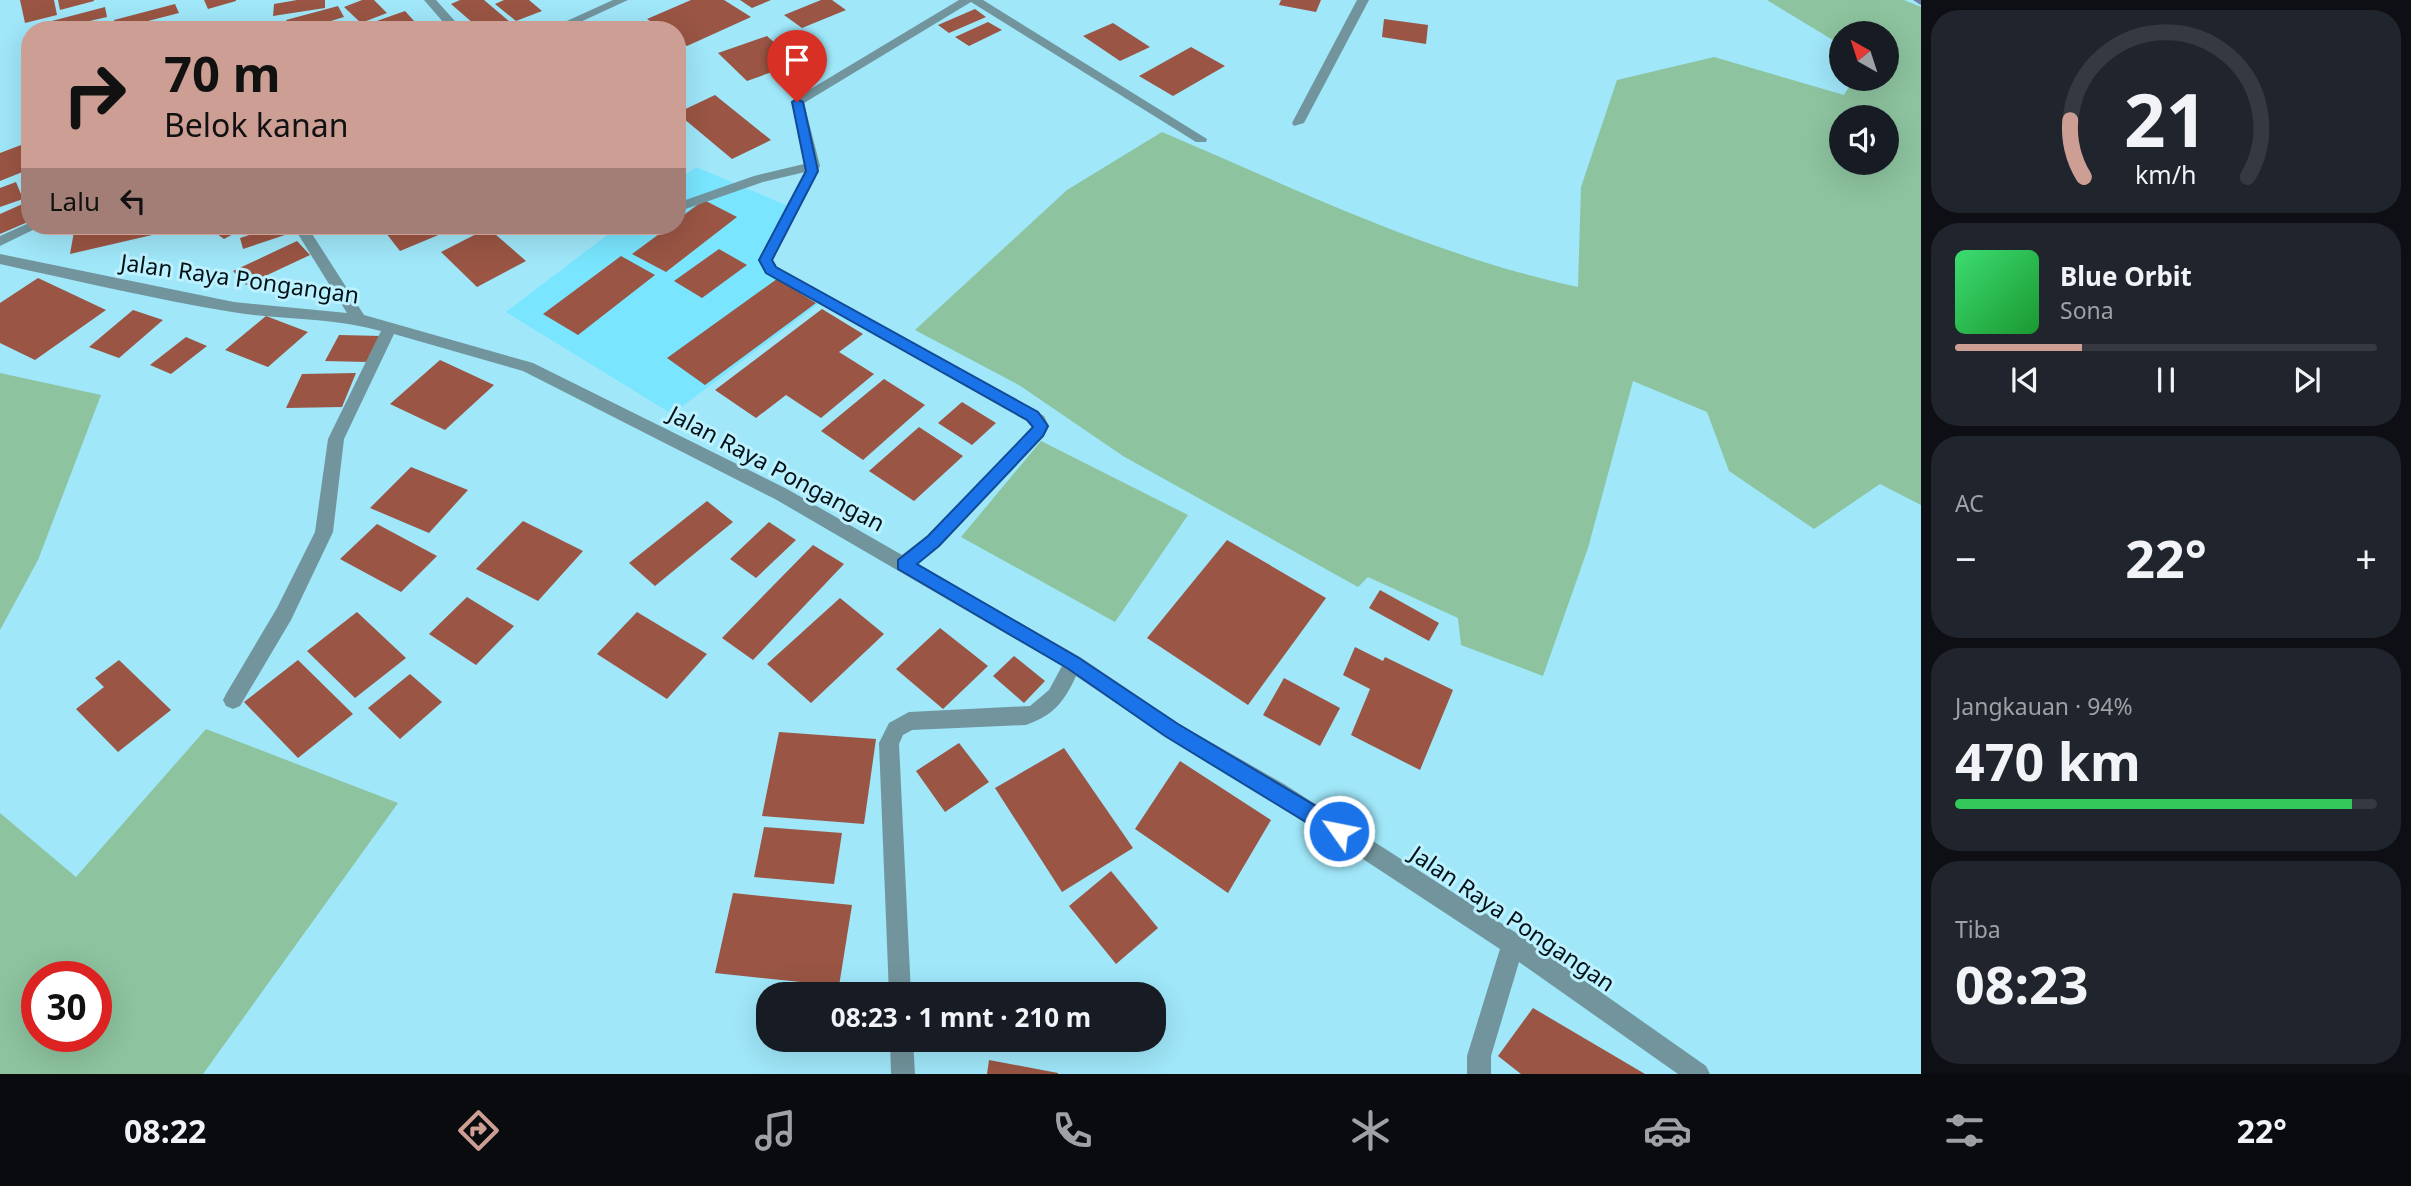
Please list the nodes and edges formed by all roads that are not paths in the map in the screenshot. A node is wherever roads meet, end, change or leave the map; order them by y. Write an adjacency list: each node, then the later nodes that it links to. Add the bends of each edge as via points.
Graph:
1 (430, 0): 6 (street)
2 (622, 0): 7 (street)
3 (967, 0): 10 (street, via 800,99 797,106)
4 (975, 0): 9 (street)
5 (1363, 0): 8 (street)
6 (449, 21)
7 (574, 21)
8 (1298, 123)
9 (1201, 139)
10 (813, 166): 11 (street, via 759,178); 18 (street, via 765,260 771,270 1032,416 1041,426 933,541)
11 (686, 205)
12 (21, 232): 14 (street)
13 (306, 235): 16 (street)
14 (0, 241)
15 (0, 259): 16 (street, Jalan Raya Pongangan, via 234,307)
16 (359, 319): 17 (street, Jalan Raya Pongangan)
17 (390, 328): 18 (street, Jalan Raya Pongangan, via 528,367 781,494); 20 (street, via 336,439 324,532 284,614)
18 (904, 564): 19 (street, Jalan Raya Pongangan)
19 (1073, 663): 21 (street, Jalan Raya Pongangan); 22 (street, via 1052,705 1041,712 909,721 896,729 889,743)
20 (233, 700)
21 (1513, 944): 25 (street, via 1479,1056); 26 (street, Jalan Raya Pongangan)
22 (899, 982)
23 (902, 1052): 24 (street)
24 (903, 1074)
25 (1479, 1074)
26 (1698, 1074)

